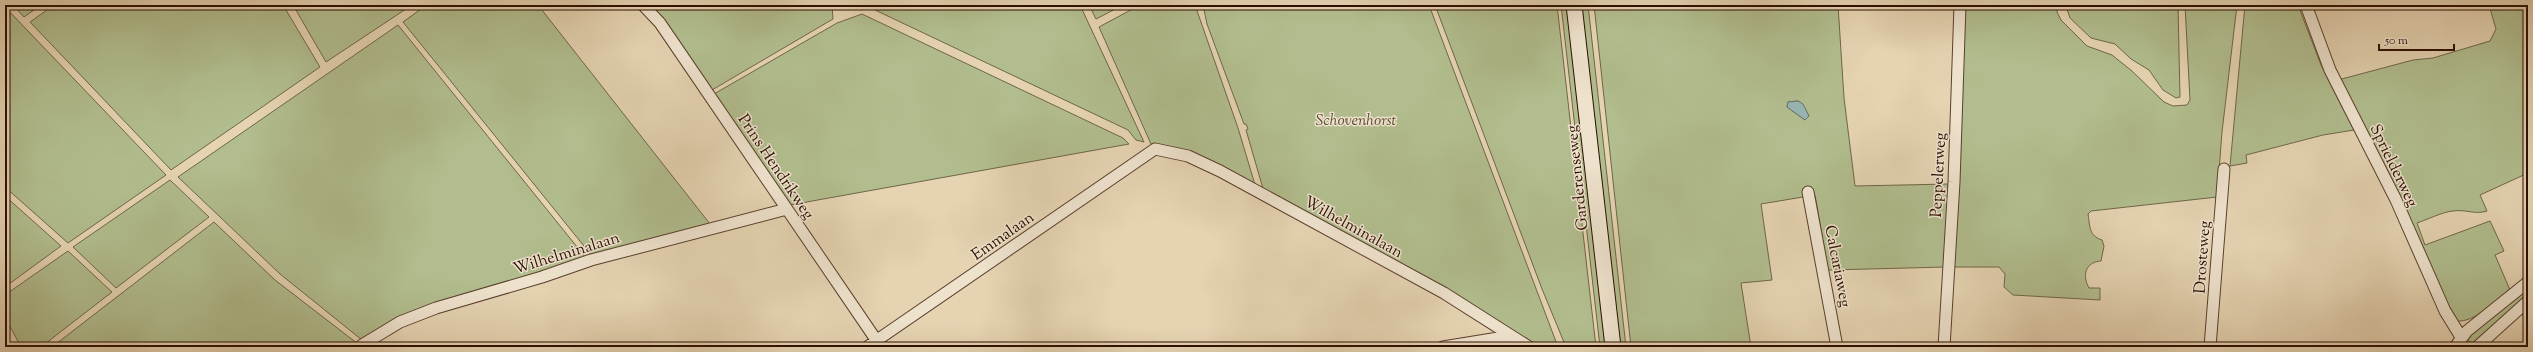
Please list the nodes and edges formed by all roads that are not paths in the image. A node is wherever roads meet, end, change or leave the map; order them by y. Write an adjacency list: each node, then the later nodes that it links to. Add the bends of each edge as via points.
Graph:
1 (643, 5): 8 (street, Prins Hendrikweg, via 660,23)
2 (1574, 5): 18 (main road, Garderenseweg)
3 (1960, 5): 20 (street, Peppelerweg, via 1954,182)
4 (2306, 5): 12 (street, Sprielderweg, via 2330,70 2396,200 2445,311)
5 (1155, 149): 11 (street, Wilhelminalaan, via 1188,156 1220,171 1444,293); 13 (street, Emmalaan)
6 (2224, 169): 21 (street, Drosteweg)
7 (1808, 192): 19 (street, Calcariaweg)
8 (787, 209): 13 (street, Prins Hendrikweg); 14 (street, Wilhelminalaan, via 591,260 436,308 400,322)
9 (2528, 282): 12 (street)
10 (2528, 301): 23 (street)
11 (1511, 336): 16 (street); 17 (street, Wilhelminalaan)
12 (2461, 337): 22 (street)
13 (879, 344): 15 (street, Emmalaan)
14 (363, 346)
15 (867, 347)
16 (1443, 347)
17 (1529, 347)
18 (1613, 347)
19 (1838, 347)
20 (1944, 347)
21 (2210, 347)
22 (2455, 347)
23 (2477, 347)

